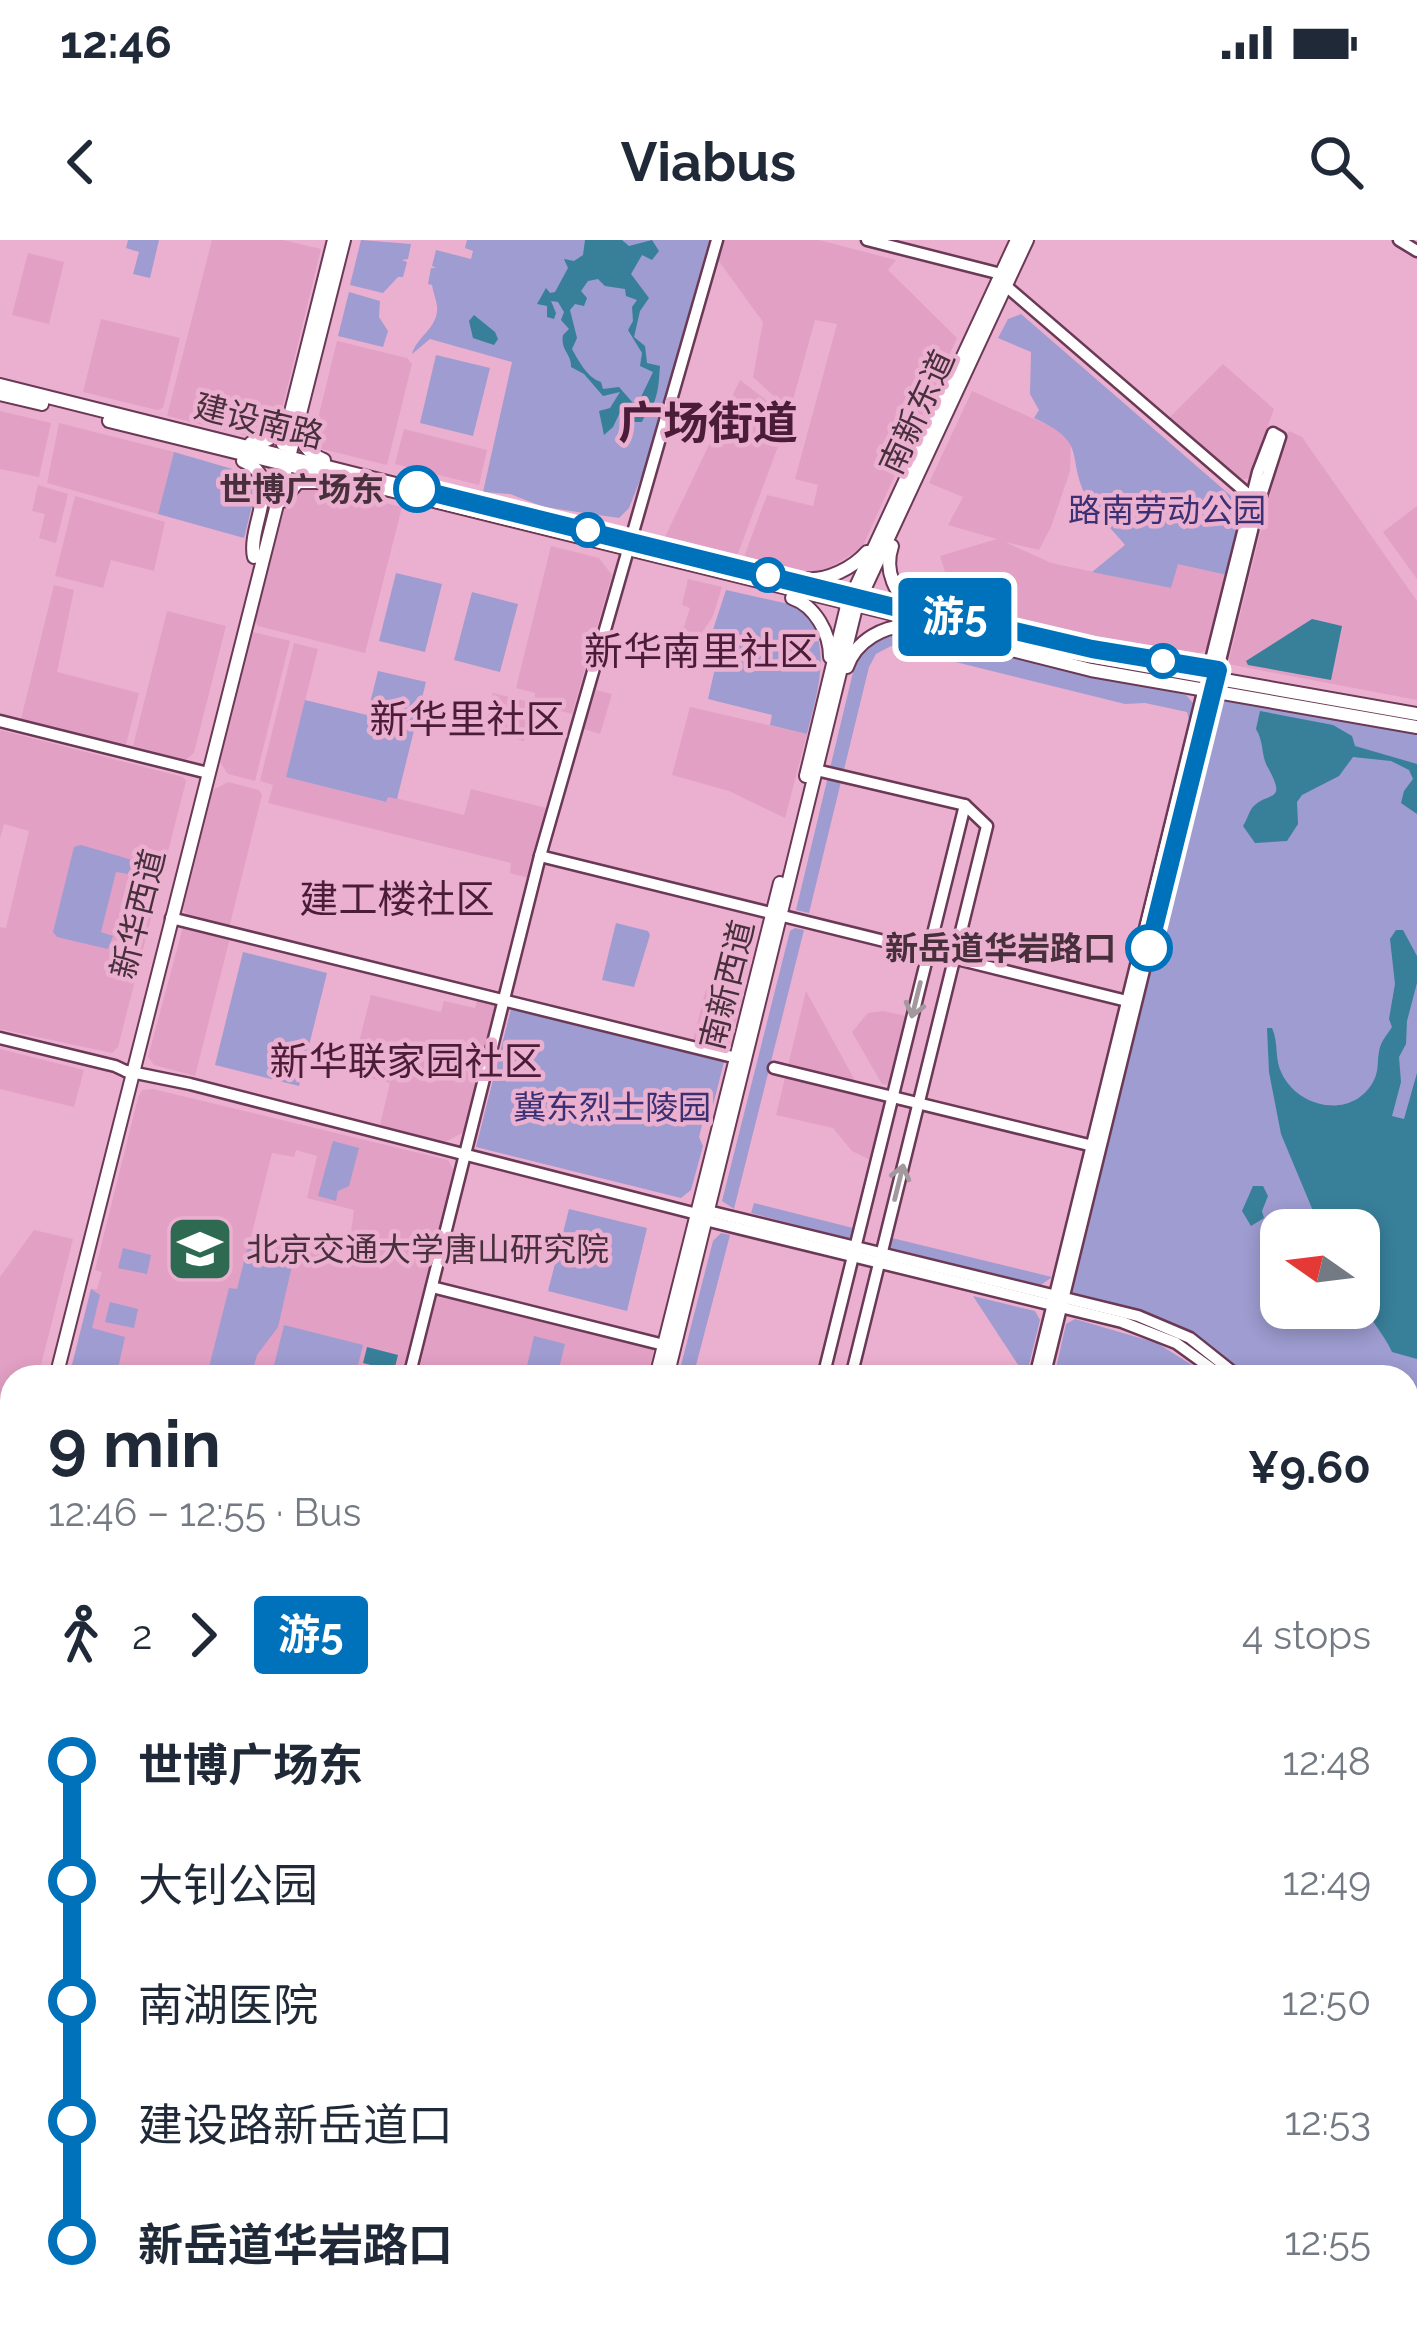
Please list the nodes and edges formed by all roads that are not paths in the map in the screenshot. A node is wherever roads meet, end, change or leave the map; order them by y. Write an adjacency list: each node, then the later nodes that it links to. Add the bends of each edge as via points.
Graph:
1 (334, 240): 11 (main road)
2 (344, 240): 10 (main road)
3 (717, 240): 23 (street)
4 (1016, 240): 9 (main road, 南新东道)
5 (1028, 240): 9 (main road, 南新东道)
6 (1399, 240): 8 (street)
7 (873, 241): 9 (street)
8 (1415, 246)
9 (1003, 280): 19 (main road, 南新东道); 20 (street); 21 (main road, 南新东道)
10 (310, 374): 16 (main road); 17 (main road, via 300,430 308,450)
11 (298, 385): 13 (main road, via 281,429 264,442); 16 (main road)
12 (0, 389): 13 (main road, 建设南路); 15 (main road, 建设南路)
13 (184, 430): 16 (main road, 建设南路)
14 (1276, 435): 20 (street)
15 (167, 438): 16 (main road, 建设南路); 24 (main road, via 257,469 264,490)
16 (283, 460): 17 (main road, 建设南路); 18 (main road, 建设南路); 22 (main road, 新华西道); 24 (main road, 新华西道)
17 (399, 484): 23 (main road, 建设南路)
18 (384, 489): 22 (main road, via 298,482); 23 (main road, 建设南路)
19 (908, 494): 27 (main road, 南新东道); 29 (main road, via 889,571 908,604)
20 (1255, 501): 32 (street)
21 (886, 520): 25 (main road, via 854,564 818,580); 27 (main road, 南新东道)
22 (266, 542): 37 (main road, 新华西道)
23 (630, 546): 25 (main road, 建设南路); 26 (main road, 建设南路); 39 (street)
24 (254, 556): 37 (main road, 新华西道)
25 (787, 580): 27 (main road, 建设南路)
26 (764, 585): 27 (main road, 建设南路); 33 (main road, via 805,603 827,635)
27 (854, 602): 28 (main road, 建设南路); 30 (main road, 建设南路); 33 (main road, 南新西道)
28 (922, 614): 29 (main road); 32 (main road, 建设南路)
29 (943, 614): 32 (main road)
30 (902, 618): 31 (main road); 32 (main road, 建设南路, via 1075,659)
31 (930, 630): 32 (main road, via 1066,665); 33 (main road, via 894,627 861,644)
32 (1211, 679): 34 (main road, 建设南路); 45 (street)
33 (830, 696): 36 (main road, 南新西道); 40 (main road, 南新西道)
34 (1417, 717)
35 (0, 722): 37 (street)
36 (816, 770): 38 (street); 40 (main road, 南新西道)
37 (205, 772): 41 (main road, 新华西道); 49 (main road, 新华西道)
38 (965, 805): 42 (street); 43 (street, via 987,826)
39 (540, 856): 40 (street); 44 (street)
40 (777, 915): 42 (street); 47 (main road, 南新西道)
41 (171, 918): 44 (street); 49 (main road, 新华西道)
42 (928, 952): 43 (street); 50 (street, one-way to 50)
43 (954, 958): 45 (street); 51 (street)
44 (503, 1001): 47 (street); 53 (street)
45 (1132, 1002): 52 (street)
46 (0, 1038): 49 (street)
47 (740, 1059): 54 (main road, 南新西道)
48 (774, 1068): 50 (street)
49 (130, 1072): 53 (street); 60 (main road, 新华西道)
50 (892, 1097): 51 (street); 55 (street)
51 (918, 1103): 52 (street); 56 (street, one-way to 51)
52 (1096, 1147): 58 (street)
53 (464, 1155): 54 (street); 57 (street)
54 (703, 1215): 55 (street); 59 (main road, 南新西道); 63 (main road, 南新西道)
55 (855, 1252): 56 (street); 64 (street)
56 (880, 1259): 58 (street); 65 (street)
57 (432, 1287): 59 (street); 61 (street)
58 (1058, 1302): 66 (street); 67 (street, via 1149,1330); 68 (street, via 1176,1330)
59 (664, 1345): 62 (main road, 南新西道)
60 (56, 1365)
61 (412, 1365)
62 (659, 1365)
63 (670, 1365)
64 (827, 1365)
65 (854, 1365)
66 (1043, 1365)
67 (1206, 1365)
68 (1223, 1365)

